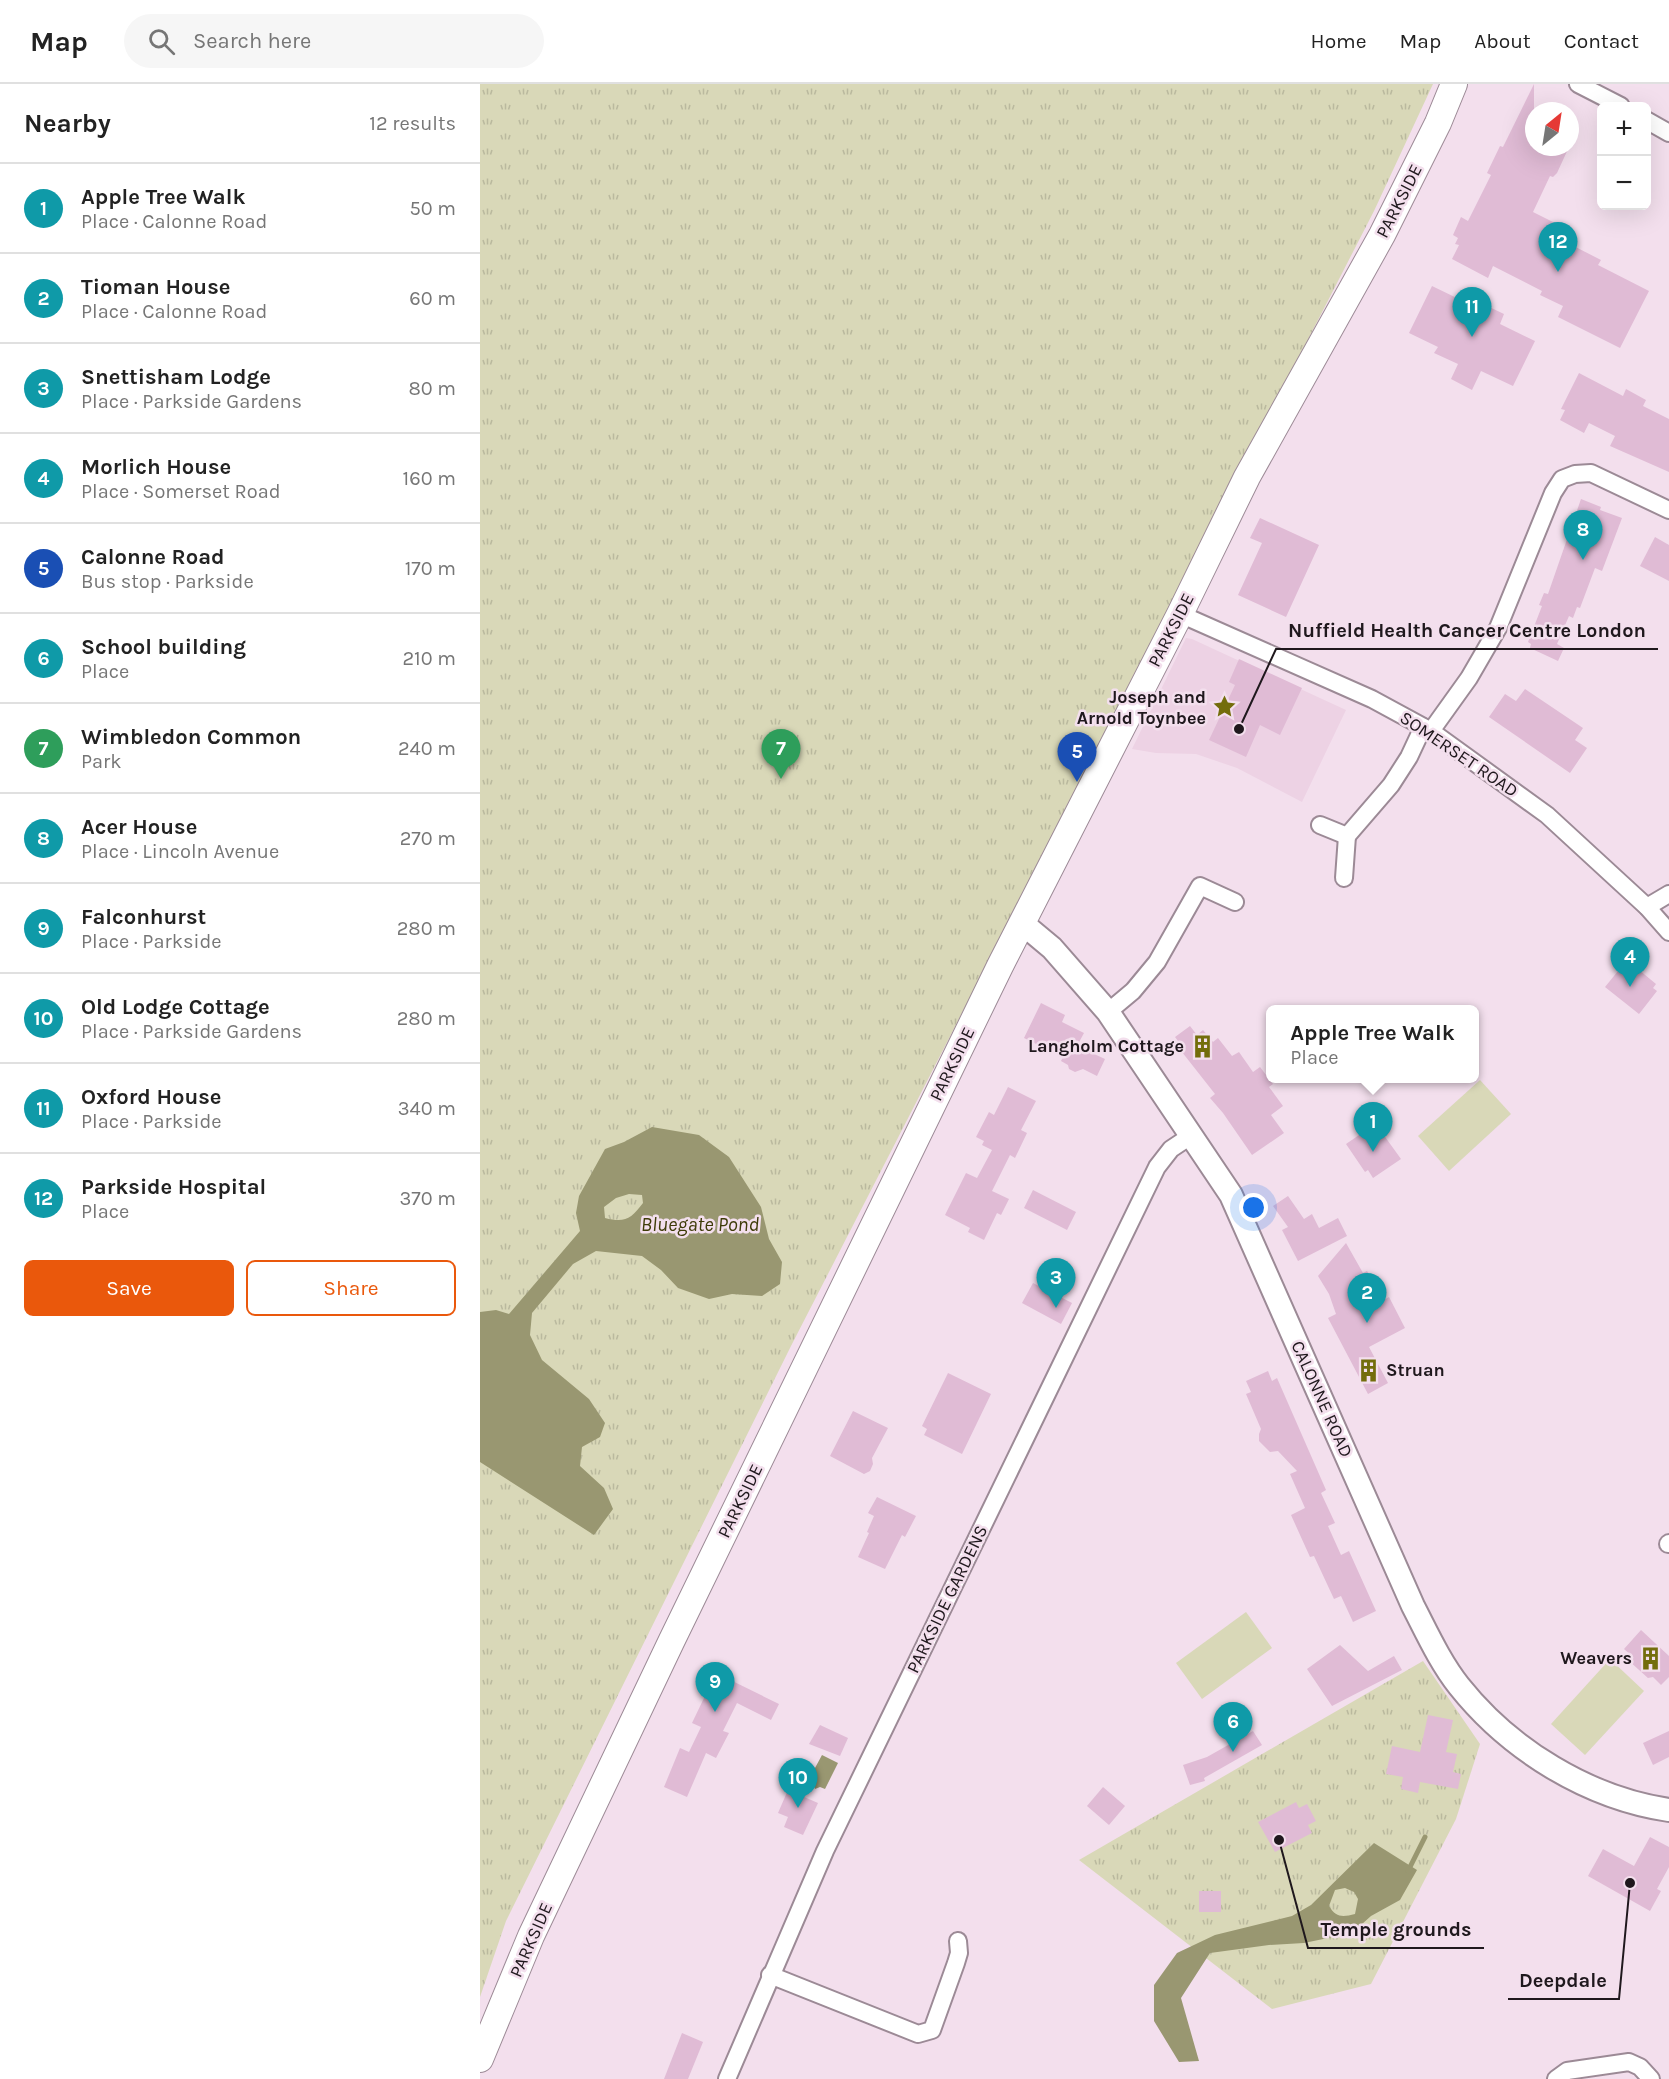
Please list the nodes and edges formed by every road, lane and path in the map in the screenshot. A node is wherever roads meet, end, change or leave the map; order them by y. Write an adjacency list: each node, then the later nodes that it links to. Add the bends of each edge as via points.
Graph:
1 (1454, 84): 7 (main road, PARKSIDE, via 1382,235 1248,477)
2 (1578, 84): 3 (street)
3 (1613, 102)
4 (1651, 122): 5 (street)
5 (1669, 133)
6 (1669, 510): 8 (street, via 1591,473 1562,479 1498,628 1469,678)
7 (1180, 614): 8 (street, SOMERSET ROAD, via 1372,699); 15 (main road, PARKSIDE)
8 (1427, 729): 10 (street, via 1391,785); 14 (street, SOMERSET ROAD, via 1547,815)
9 (1320, 825): 10 (street)
10 (1347, 836): 11 (street)
11 (1344, 878)
12 (1669, 894): 14 (street)
13 (1235, 902): 17 (street, via 1200,886 1156,962 1133,991)
14 (1647, 907): 16 (street, SOMERSET ROAD)
15 (1022, 923): 17 (street, CALONNE ROAD, via 1053,948); 22 (main road, PARKSIDE, via 671,1642 531,1936)
16 (1669, 932)
17 (1108, 1012): 18 (street, CALONNE ROAD)
18 (1192, 1135): 19 (street, CALONNE ROAD, via 1231,1195 1413,1606 1443,1662 1485,1713 1562,1773 1596,1790); 21 (street, PARKSIDE GARDENS, via 1171,1149 1157,1167 825,1851)
19 (1669, 1810)
20 (958, 1941): 21 (street, via 959,1953 932,2030 918,2034)
21 (770, 1975): 23 (street, PARKSIDE GARDENS)
22 (480, 2059)
23 (727, 2079)
24 (1556, 2079): 25 (street, via 1567,2071 1629,2062)
25 (1651, 2079)

